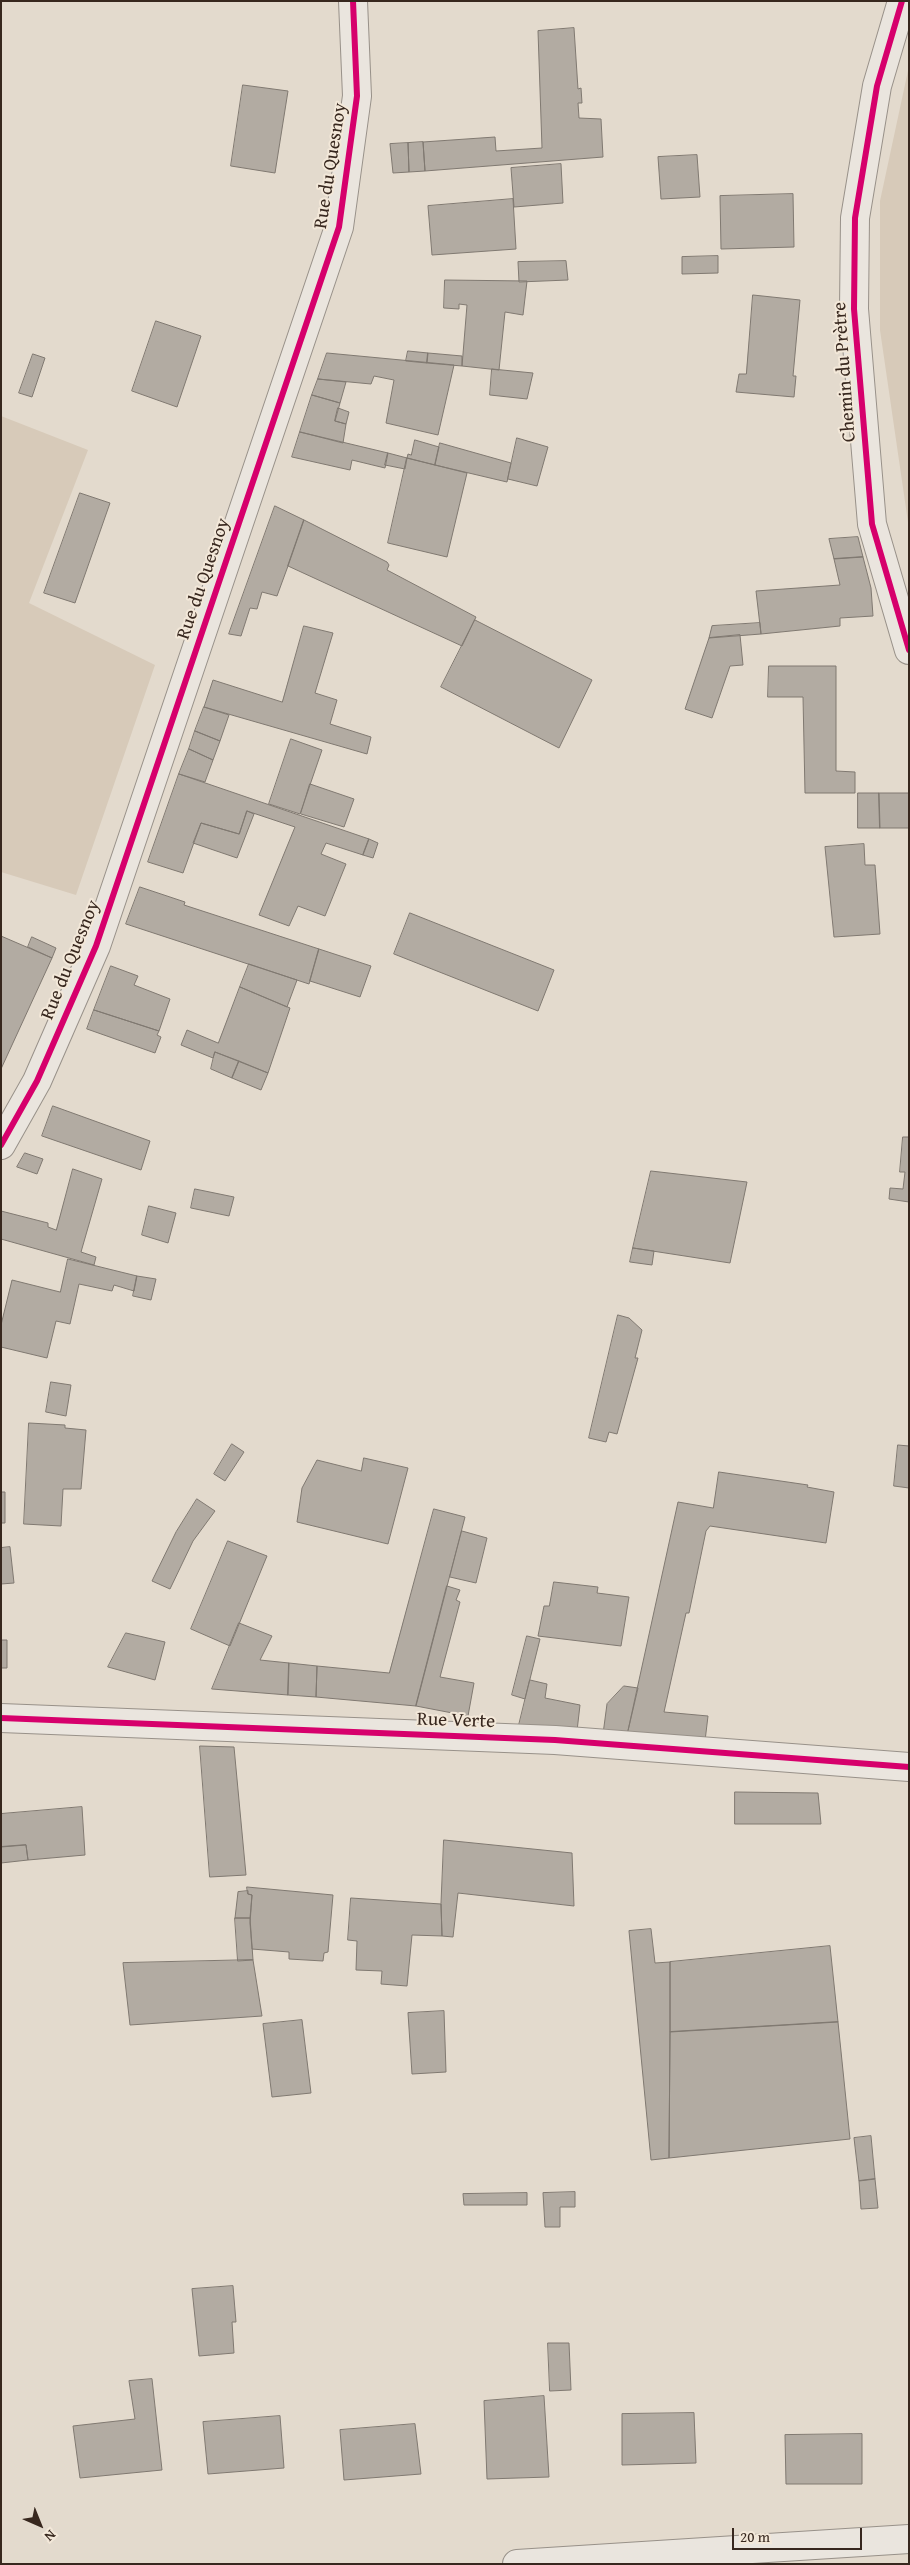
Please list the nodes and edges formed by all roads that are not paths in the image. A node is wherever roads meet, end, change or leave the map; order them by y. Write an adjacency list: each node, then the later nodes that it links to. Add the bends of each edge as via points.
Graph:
1 (353, 1): 4 (street, Rue du Quesnoy, via 357,96 339,227 96,946 37,1081)
2 (902, 1): 3 (street, Chemin du Prètre, via 877,86 855,218 854,309 872,524)
3 (909, 650)
4 (1, 1145)
5 (1, 1718): 6 (street, Rue Verte, via 555,1740)
6 (909, 1767)
7 (909, 2539): 8 (street)
8 (517, 2564)

